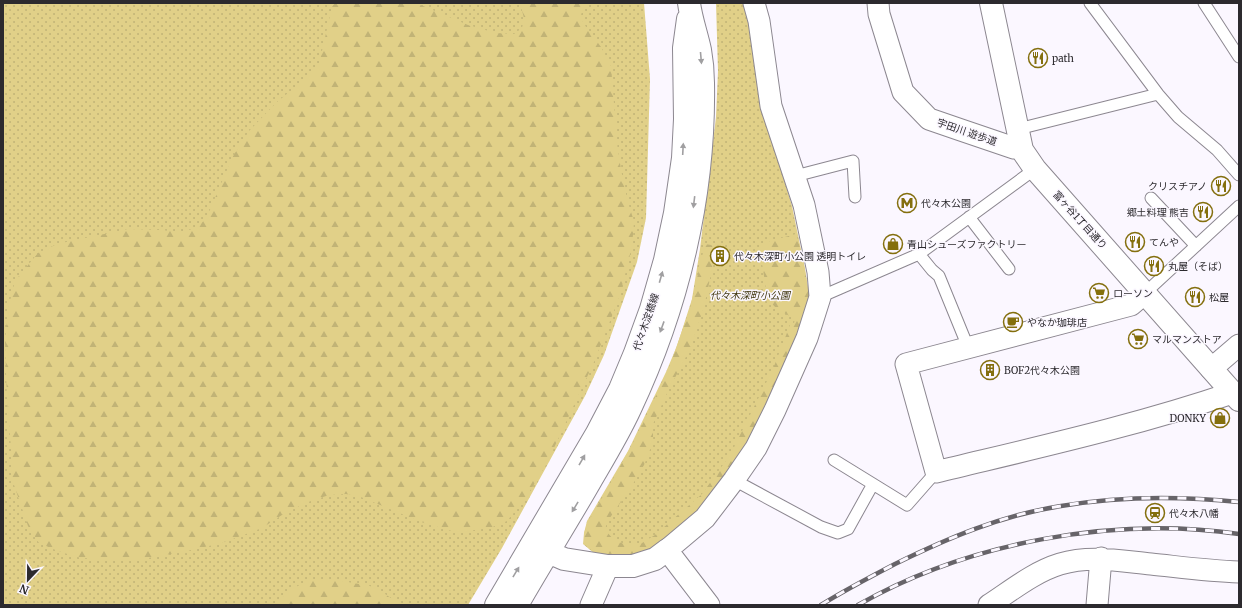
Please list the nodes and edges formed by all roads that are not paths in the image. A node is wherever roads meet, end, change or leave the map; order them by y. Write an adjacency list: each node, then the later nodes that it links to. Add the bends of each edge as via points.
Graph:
1 (754, 3): 12 (street, via 760,21 771,106)
2 (878, 3): 9 (street, 宇田川 遊歩道, via 879,14 903,92 930,119 961,130)
3 (991, 3): 9 (street, 富ヶ谷1丁目通り)
4 (1090, 3): 8 (lane)
5 (1204, 3): 7 (lane)
6 (689, 5): 31 (street, 代々木淀橋線, one-way to 31, via 700,52 703,82 702,121 693,216 682,265 648,366 630,409 613,443); 35 (street, 代々木淀橋線, one-way to 6, via 597,433 620,389 651,309 675,213 683,158 684,48)
7 (1239, 57)
8 (1158, 94): 9 (lane); 11 (lane, via 1178,117 1217,150)
9 (1016, 138): 10 (street, 富ヶ谷1丁目通り)
10 (1035, 168): 16 (lane); 20 (street, 富ヶ谷1丁目通り)
11 (1239, 175)
12 (795, 176): 13 (lane, via 853,162); 21 (street, via 818,272)
13 (855, 196)
14 (1151, 198): 17 (lane)
15 (1239, 206): 17 (lane)
16 (969, 217): 18 (lane); 19 (lane)
17 (1196, 246): 20 (lane)
18 (919, 254): 21 (lane); 23 (lane, via 939,276)
19 (1009, 269)
20 (1145, 294): 23 (street, via 1131,305); 24 (street, 富ヶ谷1丁目通り)
21 (820, 298): 28 (street, via 808,336 775,410 756,448)
22 (1239, 345): 24 (street)
23 (968, 347): 27 (street, via 906,364)
24 (1211, 369): 25 (street, 富ヶ谷1丁目通り)
25 (1236, 396): 27 (street, via 1079,438)
26 (834, 460): 29 (lane)
27 (936, 472): 29 (lane, via 907,505)
28 (734, 480): 29 (lane, via 821,527 838,533 848,529); 30 (street, via 705,518)
29 (873, 484)
30 (667, 550): 33 (street, via 655,559 633,566); 38 (street)
31 (548, 552): 33 (street, via 564,559); 36 (street, 代々木淀橋線)
32 (1101, 558): 34 (street); 39 (street, via 1082,559 1048,568); 40 (street)
33 (608, 566): 37 (street)
34 (1239, 572)
35 (496, 605)
36 (517, 605)
37 (591, 605)
38 (710, 605)
39 (989, 605)
40 (1096, 605)

